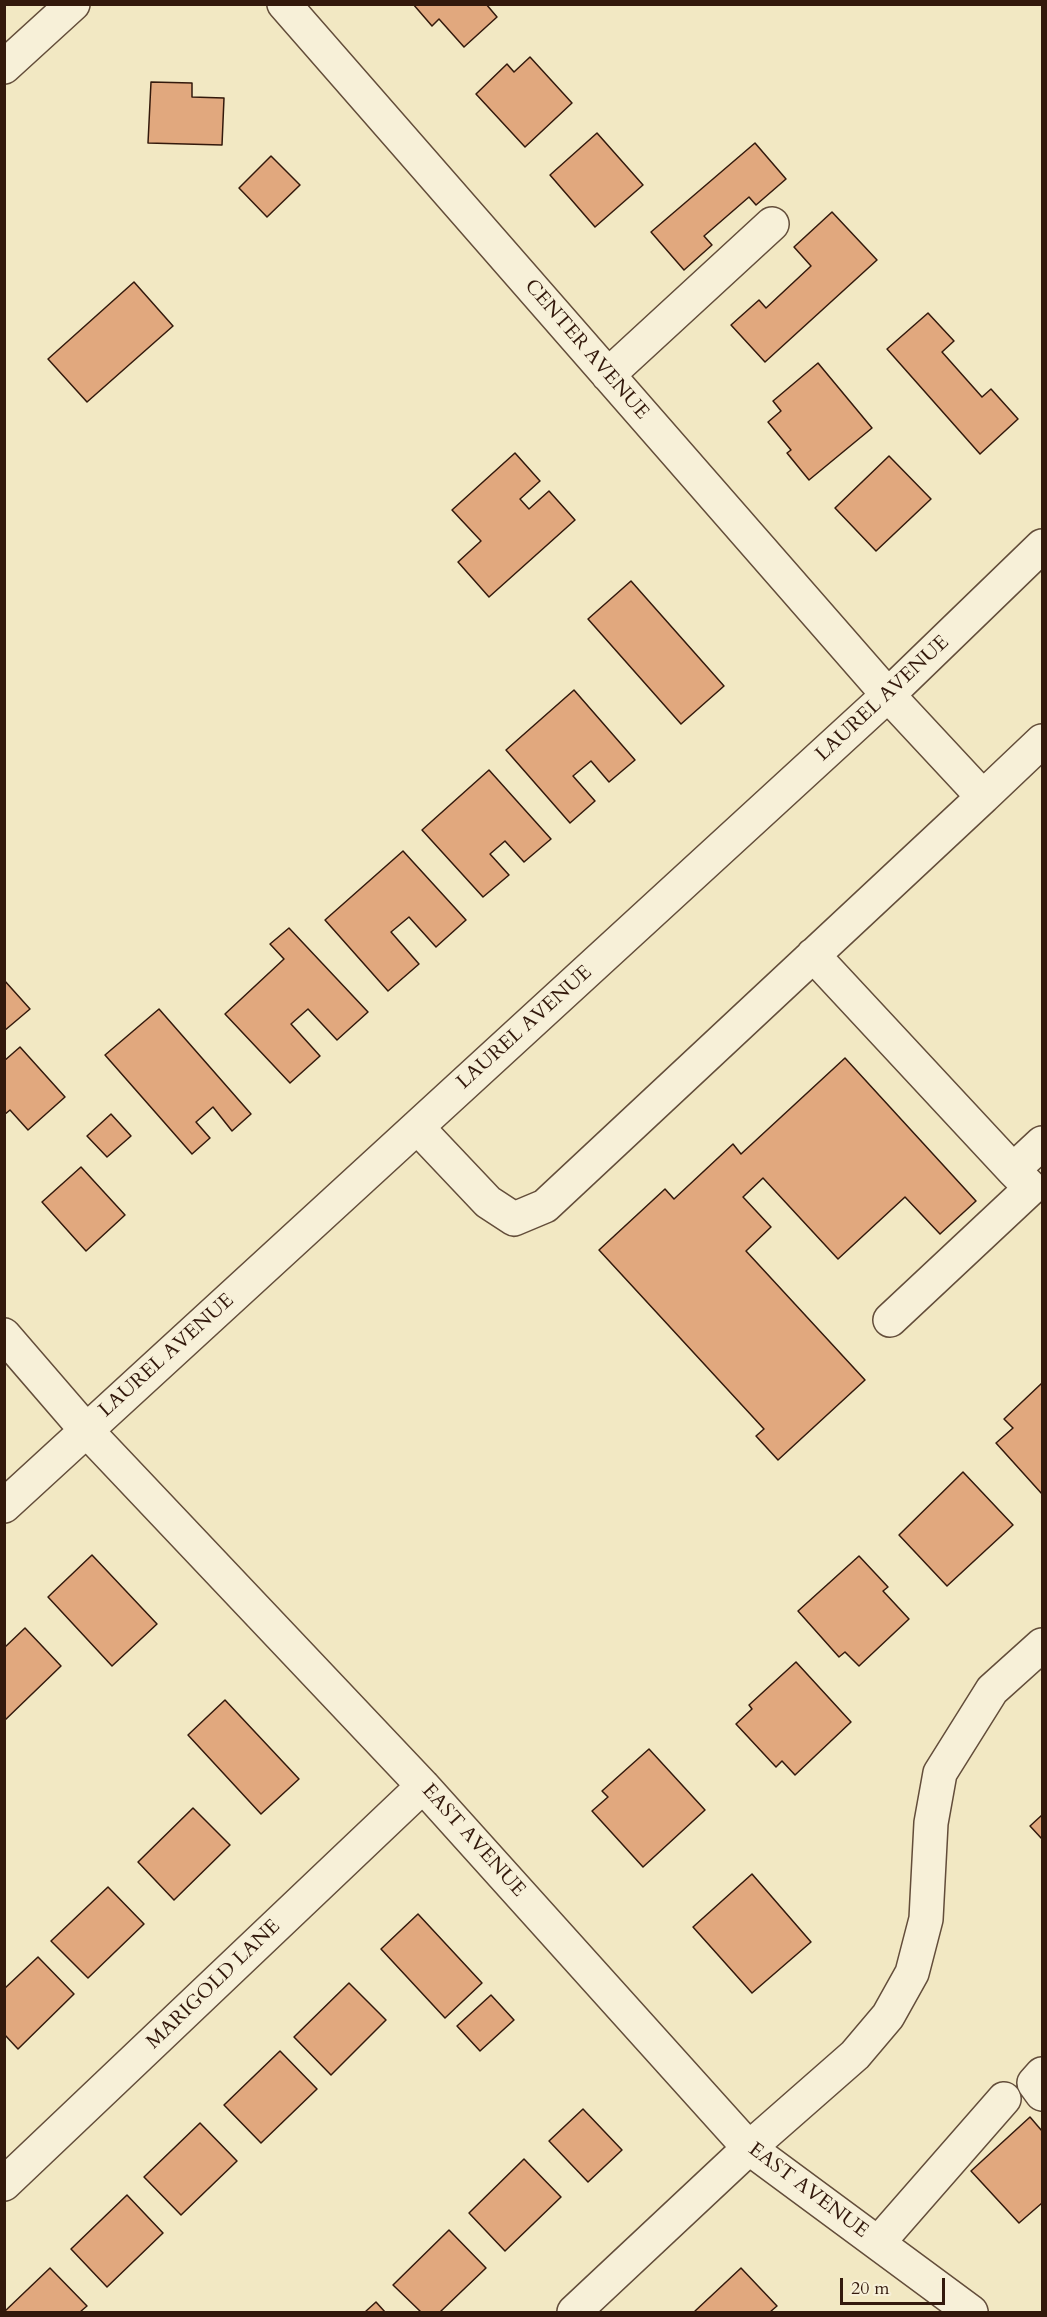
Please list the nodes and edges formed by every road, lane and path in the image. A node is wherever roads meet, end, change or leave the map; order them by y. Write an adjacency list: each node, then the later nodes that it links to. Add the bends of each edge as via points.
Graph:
1 (73, 4): 3 (street)
2 (284, 4): 5 (street, CENTER AVENUE)
3 (4, 67)
4 (772, 224): 5 (street)
5 (608, 375): 7 (street, CENTER AVENUE)
6 (1042, 546): 7 (street, LAUREL AVENUE)
7 (888, 695): 9 (street, CENTER AVENUE); 11 (street, LAUREL AVENUE)
8 (1042, 741): 9 (street)
9 (983, 797): 10 (street)
10 (813, 955): 11 (street, via 544,1206 514,1219 488,1202); 13 (street)
11 (417, 1127): 16 (street, LAUREL AVENUE)
12 (1042, 1143): 13 (street)
13 (1013, 1170): 14 (street, via 1030,1188)
14 (890, 1320)
15 (4, 1335): 16 (street, EAST AVENUE)
16 (86, 1430): 17 (street, LAUREL AVENUE); 19 (street, EAST AVENUE)
17 (4, 1506)
18 (1042, 1645): 23 (street, via 992,1690 940,1773 931,1823 926,1919 912,1973 888,2016 855,2055)
19 (423, 1786): 23 (street, EAST AVENUE); 24 (street, MARIGOLD LANE)
20 (1042, 2074): 21 (street, via 1034,2083)
21 (1042, 2094)
22 (1004, 2099): 25 (street)
23 (749, 2148): 25 (street, EAST AVENUE); 26 (street)
24 (4, 2184)
25 (878, 2243): 27 (street, EAST AVENUE)
26 (574, 2313)
27 (971, 2313)

